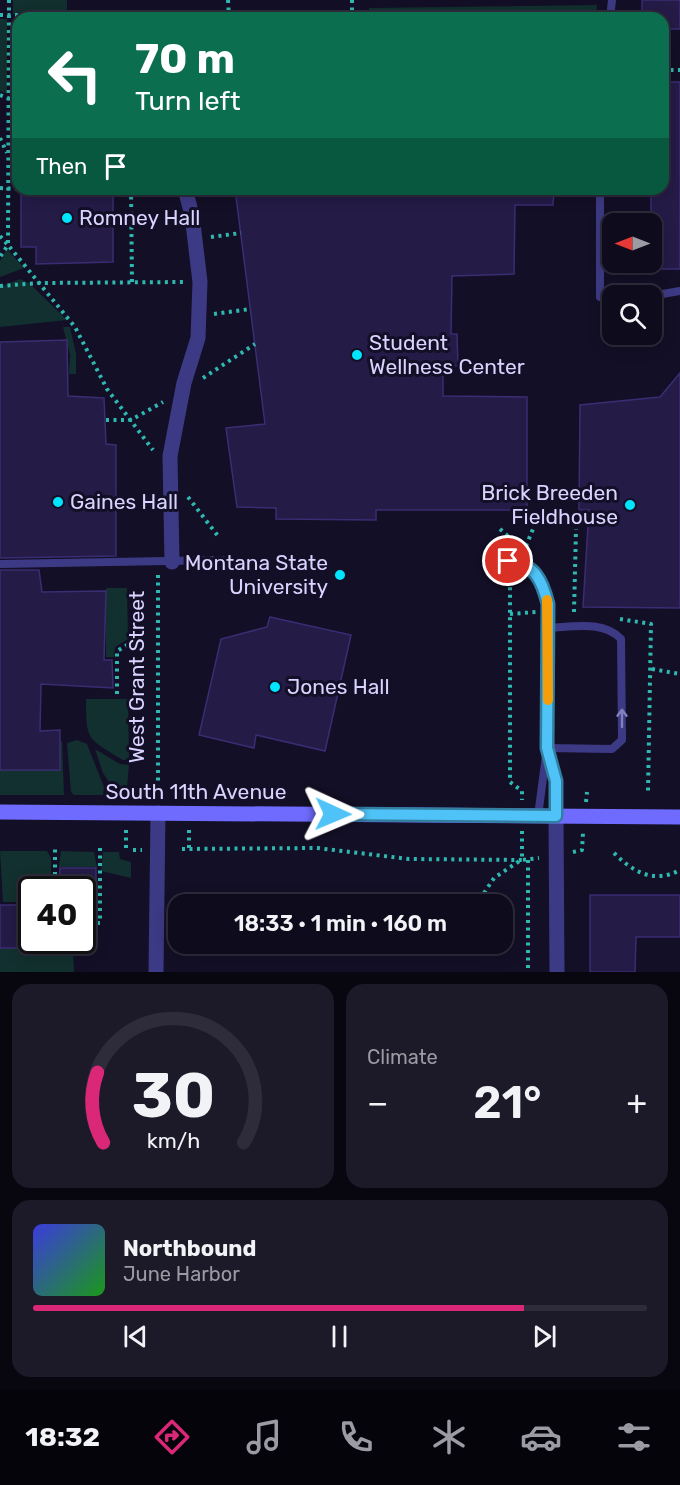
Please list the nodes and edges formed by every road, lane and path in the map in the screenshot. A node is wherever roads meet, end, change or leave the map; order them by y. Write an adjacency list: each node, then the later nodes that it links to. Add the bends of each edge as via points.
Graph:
1 (9, 0): 3 (path)
2 (0, 15): 3 (path)
3 (9, 15): 5 (path)
4 (0, 95): 5 (path)
5 (9, 99): 6 (path); 8 (path)
6 (12, 99)
7 (0, 138): 8 (path)
8 (8, 156): 10 (path)
9 (0, 188): 10 (path)
10 (8, 189): 11 (path); 18 (path)
11 (12, 189)
12 (131, 195): 20 (path)
13 (186, 195): 17 (street)
14 (600, 195): 26 (lane)
15 (241, 233): 17 (path)
16 (0, 236): 18 (path)
17 (195, 239): 21 (street)
18 (8, 244): 19 (path); 22 (path)
19 (0, 257)
20 (132, 282): 21 (path); 22 (path)
21 (200, 282): 28 (street)
22 (39, 283): 23 (path); 32 (path, via 75,327 107,389)
23 (0, 286)
24 (680, 291): 25 (lane)
25 (662, 294)
26 (602, 297)
27 (250, 309): 28 (path)
28 (199, 317): 30 (street, via 198,338)
29 (255, 344): 30 (path)
30 (183, 391): 32 (path); 33 (street)
31 (106, 420): 32 (path)
32 (131, 420): 33 (path)
33 (170, 473): 37 (path); 42 (street)
34 (500, 529): 38 (path)
35 (533, 529): 38 (path)
36 (576, 529): 46 (path)
37 (218, 536)
38 (524, 550): 39 (path); 43 (path)
39 (532, 558)
40 (222, 560): 42 (lane)
41 (508, 561): 43 (lane)
42 (165, 562): 44 (lane); 60 (path, West Grant Street)
43 (519, 562): 49 (lane, via 533,571 543,585); 55 (path, via 510,582 510,782)
44 (0, 564)
45 (564, 610): 46 (path)
46 (574, 612): 47 (path)
47 (585, 614)
48 (618, 619): 51 (path, via 651,624)
49 (549, 628): 54 (lane); 54 (lane, one-way to 49, via 612,749 622,740 621,639 602,626)
50 (132, 642): 53 (path, via 117,651)
51 (652, 669): 52 (path); 58 (path)
52 (680, 674)
53 (117, 694)
54 (547, 748): 61 (lane); 62 (lane, via 556,781)
55 (522, 791)
56 (133, 792): 57 (path)
57 (140, 792)
58 (648, 792)
59 (0, 812): 60 (street, South 11th Avenue)
60 (158, 813): 61 (street, South 11th Avenue); 73 (street)
61 (538, 816): 62 (street, South 11th Avenue)
62 (556, 816): 63 (street, South 11th Avenue); 75 (street)
63 (680, 818)
64 (55, 848): 70 (path)
65 (100, 848): 72 (path)
66 (182, 849): 71 (path, via 317,848 409,859 522,860 494,878)
67 (614, 853): 69 (path, via 637,873 665,876)
68 (528, 860): 74 (path)
69 (680, 870)
70 (55, 876)
71 (484, 893)
72 (97, 923)
73 (156, 972)
74 (528, 972)
75 (557, 972)

